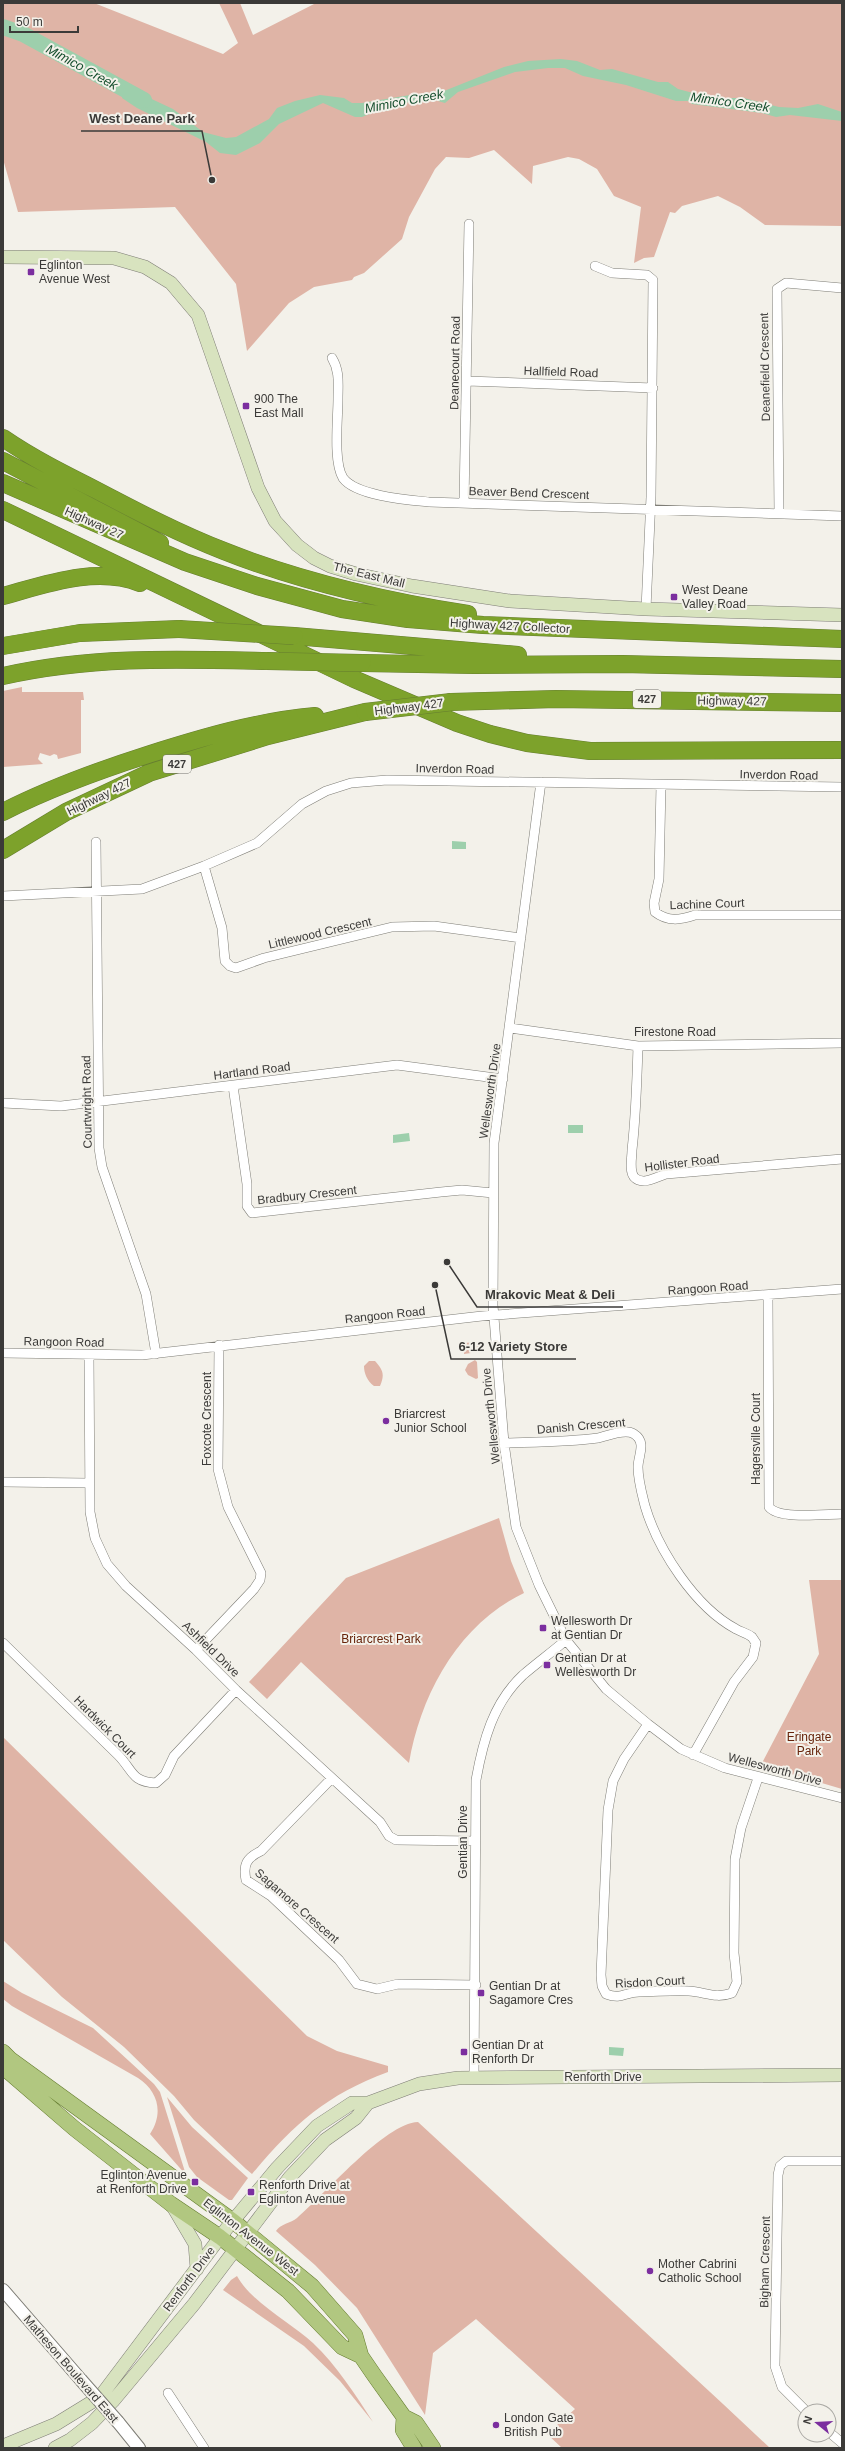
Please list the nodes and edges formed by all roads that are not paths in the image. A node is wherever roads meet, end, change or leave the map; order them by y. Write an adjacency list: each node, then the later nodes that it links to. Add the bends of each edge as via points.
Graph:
1 (468, 224): 6 (street, Deanecourt Road)
2 (3, 257): 19 (main road, The East Mall, via 114,258 145,267 171,282 198,315 258,488 268,509 287,536 314,558 356,574 412,586 510,601)
3 (595, 266): 7 (street, via 612,273 647,274 652,280)
4 (842, 288): 14 (street, Deanefield Crescent, via 786,283 777,289)
5 (332, 358): 11 (street, Beaver Bend Crescent, via 338,373 338,455 343,478 360,488 386,497)
6 (467, 381): 7 (street, Hallfield Road); 11 (street, Deanecourt Road)
7 (653, 388): 12 (street)
8 (9, 443): 21 (highway, via 162,525 256,563 417,605)
9 (7, 463): 16 (highway, via 138,530 166,546)
10 (5, 484): 16 (highway, Highway 27)
11 (464, 503): 12 (street, Beaver Bend Crescent)
12 (650, 509): 14 (street, Beaver Bend Crescent); 19 (street)
13 (7, 512): 18 (highway)
14 (779, 513): 15 (street, Beaver Bend Crescent)
15 (842, 516)
16 (185, 562): 21 (highway, Highway 427 Collector, via 289,596 364,613 445,622)
17 (3, 596): 18 (highway, via 64,580 92,576 128,578)
18 (208, 609): 29 (highway, via 423,710 473,729 526,743 606,751)
19 (646, 609): 20 (main road, The East Mall)
20 (842, 615)
21 (579, 630): 22 (highway, Highway 427 Collector)
22 (842, 639)
23 (3, 646): 24 (highway, bridge, via 80,633 179,629 294,636)
24 (622, 664): 25 (highway); 26 (highway, bridge, via 474,665 108,660 45,667)
25 (842, 669)
26 (3, 676)
27 (842, 703): 28 (highway, Highway 427 / 427, bridge, via 571,699 451,702)
28 (365, 712): 33 (highway, via 279,719 202,737 107,768); 35 (highway, Highway 427 / 427, via 268,736 149,773 66,812)
29 (842, 750)
30 (541, 782): 31 (street, Inverdon Road); 36 (street, Inverdon Road, via 387,780 351,783 316,795 292,811 257,843); 40 (street, Wellesworth Drive)
31 (661, 785): 32 (street, Inverdon Road); 39 (street, Lachine Court, via 659,879 654,903 655,912 662,918 683,919 695,914)
32 (842, 787)
33 (3, 812)
34 (96, 842): 37 (street, Courtwright Road)
35 (3, 850)
36 (204, 866): 37 (street, Inverdon Road, via 142,890); 40 (street, Littlewood Crescent, via 222,928 225,961 236,968 264,958 392,927 434,926)
37 (98, 893): 38 (street); 46 (street, Courtwright Road)
38 (3, 896)
39 (842, 915)
40 (521, 938): 41 (street, Wellesworth Drive)
41 (510, 1028): 43 (street, Firestone Road); 44 (street, Wellesworth Drive)
42 (842, 1043): 43 (street, Firestone Road)
43 (638, 1046): 48 (street, Hollister Road, via 636,1127 631,1167 633,1176 637,1179 643,1181 666,1174)
44 (503, 1080): 45 (street, Hartland Road, via 397,1065); 49 (street, Wellesworth Drive, via 494,1143)
45 (234, 1086): 46 (street, Hartland Road); 49 (street, Bradbury Crescent, via 247,1184 247,1206 252,1213 441,1192 466,1190)
46 (98, 1101): 47 (street, Hartland Road, via 61,1106); 55 (street, Courtwright Road, via 102,1167 146,1294)
47 (3, 1103)
48 (842, 1159)
49 (493, 1193): 52 (street, Wellesworth Drive)
50 (842, 1289): 51 (street, Rangoon Road)
51 (768, 1296): 52 (street, Rangoon Road); 60 (street, Hagersville Court, via 769,1507 772,1511 787,1515)
52 (494, 1315): 53 (street, Rangoon Road); 57 (street, Wellesworth Drive)
53 (219, 1346): 55 (street, Rangoon Road); 63 (street, Foxcote Crescent, via 218,1469 228,1506 261,1573 254,1589)
54 (3, 1353): 56 (street, Rangoon Road)
55 (156, 1354): 56 (street, Rangoon Road)
56 (89, 1355): 59 (street, Ashfield Drive)
57 (504, 1443): 61 (street, Wellesworth Drive, via 516,1527 538,1586); 66 (street, Danish Crescent, via 596,1438 628,1431 639,1440 641,1453 638,1468 641,1489 652,1526 669,1558 682,1578 708,1607 736,1630 752,1636 756,1644 752,1657 734,1682)
58 (3, 1482): 59 (street)
59 (88, 1483): 63 (street, Ashfield Drive, via 92,1527 106,1564 126,1586)
60 (842, 1514)
61 (566, 1640): 65 (street, Wellesworth Drive, via 606,1689); 70 (street, Gentian Drive, via 529,1670 507,1693 486,1733 476,1780)
62 (3, 1643): 64 (street, Hardwick Court, via 118,1755 133,1775 146,1783 156,1783 165,1775 174,1756)
63 (196, 1650): 64 (street, Ashfield Drive)
64 (236, 1690): 68 (street, Ashfield Drive)
65 (648, 1724): 66 (street, Wellesworth Drive); 67 (street, Risdon Court, via 624,1759 613,1781 608,1810 601,1975 606,1994 615,1997 637,1992 689,1991 722,1996 732,1993 737,1982 734,1953 735,1859 741,1828)
66 (693, 1755): 67 (street, Wellesworth Drive)
67 (758, 1778): 69 (street, Wellesworth Drive)
68 (331, 1779): 70 (street, Ashfield Drive, via 380,1822 389,1836 396,1840); 71 (street, Sagamore Crescent, via 260,1851 248,1858 244,1864 246,1880 271,1896 334,1954 357,1984 377,1989 398,1984)
69 (842, 1798)
70 (475, 1841): 71 (street, Gentian Drive)
71 (476, 1985): 75 (street, Gentian Drive)
72 (3, 2052): 78 (main road, Eglinton Avenue West, via 106,2130)
73 (6, 2071): 78 (main road, Eglinton Avenue West, via 122,2164)
74 (842, 2075): 75 (main road, Renforth Drive)
75 (474, 2078): 76 (main road, Renforth Drive, via 419,2084)
76 (368, 2103): 80 (main road, Renforth Drive, via 352,2103 317,2126 277,2168); 81 (main road, Renforth Drive, via 356,2118 307,2158)
77 (842, 2161): 86 (street, Bigham Crescent, via 786,2161 780,2166 778,2175 775,2366 782,2387)
78 (139, 2166): 79 (main road, Eglinton Avenue West); 80 (main road, Eglinton Avenue West)
79 (171, 2204): 80 (main road, Eglinton Avenue West); 82 (main road, via 195,2244)
80 (227, 2229): 81 (main road, Eglinton Avenue West); 81 (main road, Eglinton Avenue West); 82 (main road, Renforth Drive)
81 (242, 2241): 84 (main road, Eglinton Avenue West, via 342,2347); 84 (main road, Eglinton Avenue West, via 312,2286 354,2335); 89 (main road, Renforth Drive, via 194,2304 103,2412 70,2440)
82 (197, 2269): 88 (main road, Renforth Drive, via 100,2396 56,2424)
83 (3, 2290): 90 (street, Matheson Boulevard East, bridge)
84 (361, 2356): 87 (main road, Eglinton Avenue West)
85 (168, 2394): 91 (street)
86 (798, 2403)
87 (404, 2418): 92 (main road, Eglinton Avenue West, via 403,2430); 93 (main road, Eglinton Avenue West, via 416,2423)
88 (3, 2446)
89 (55, 2448)
90 (139, 2448)
91 (204, 2448)
92 (414, 2448)
93 (433, 2448)

